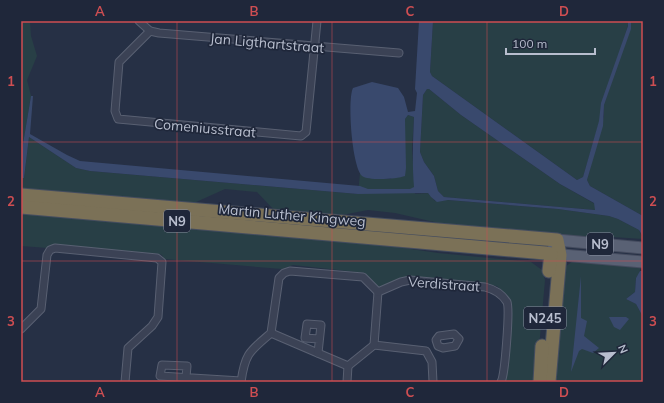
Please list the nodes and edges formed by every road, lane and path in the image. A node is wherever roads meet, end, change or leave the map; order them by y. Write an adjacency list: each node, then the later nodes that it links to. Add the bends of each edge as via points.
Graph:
1 (139, 21): 3 (street)
2 (317, 21): 4 (street)
3 (150, 31): 4 (street, Jan Ligthartstraat); 4 (street, Comeniusstraat, via 119,62 115,112 116,117 121,120 304,136)
4 (315, 47): 5 (street, Jan Ligthartstraat)
5 (399, 53)
6 (21, 195): 9 (highway, Martin Luther Kingweg / N9)
7 (202, 204): 9 (highway, N9)
8 (21, 207): 14 (highway, Martin Luther Kingweg / N9)
9 (181, 209): 11 (highway, Martin Luther Kingweg / N9)
10 (270, 211): 11 (highway, N9)
11 (290, 219): 12 (highway, Martin Luther Kingweg / N9)
12 (557, 240): 13 (main road, N9); 14 (highway, N245)
13 (643, 248)
14 (555, 254): 15 (main road, N9); 31 (highway, N245); 32 (highway, N245)
15 (643, 262)
16 (378, 292): 18 (street, via 364,277 287,271 279,278); 20 (street); 30 (street, Verdistraat, via 410,280 495,290 507,302 509,314)
17 (21, 329): 27 (street, via 41,309 47,255 53,248 156,258 162,262 158,317 128,348)
18 (271, 333): 22 (street); 26 (street, via 247,356)
19 (320, 339): 22 (street)
20 (374, 345): 23 (street, via 423,350); 24 (street)
21 (438, 346): 23 (street)
22 (318, 353): 24 (street)
23 (429, 354): 29 (street)
24 (348, 366): 28 (street)
25 (186, 377): 26 (street)
26 (241, 381)
27 (125, 382)
28 (347, 382)
29 (433, 382)
30 (502, 382)
31 (540, 382)
32 (549, 382)

